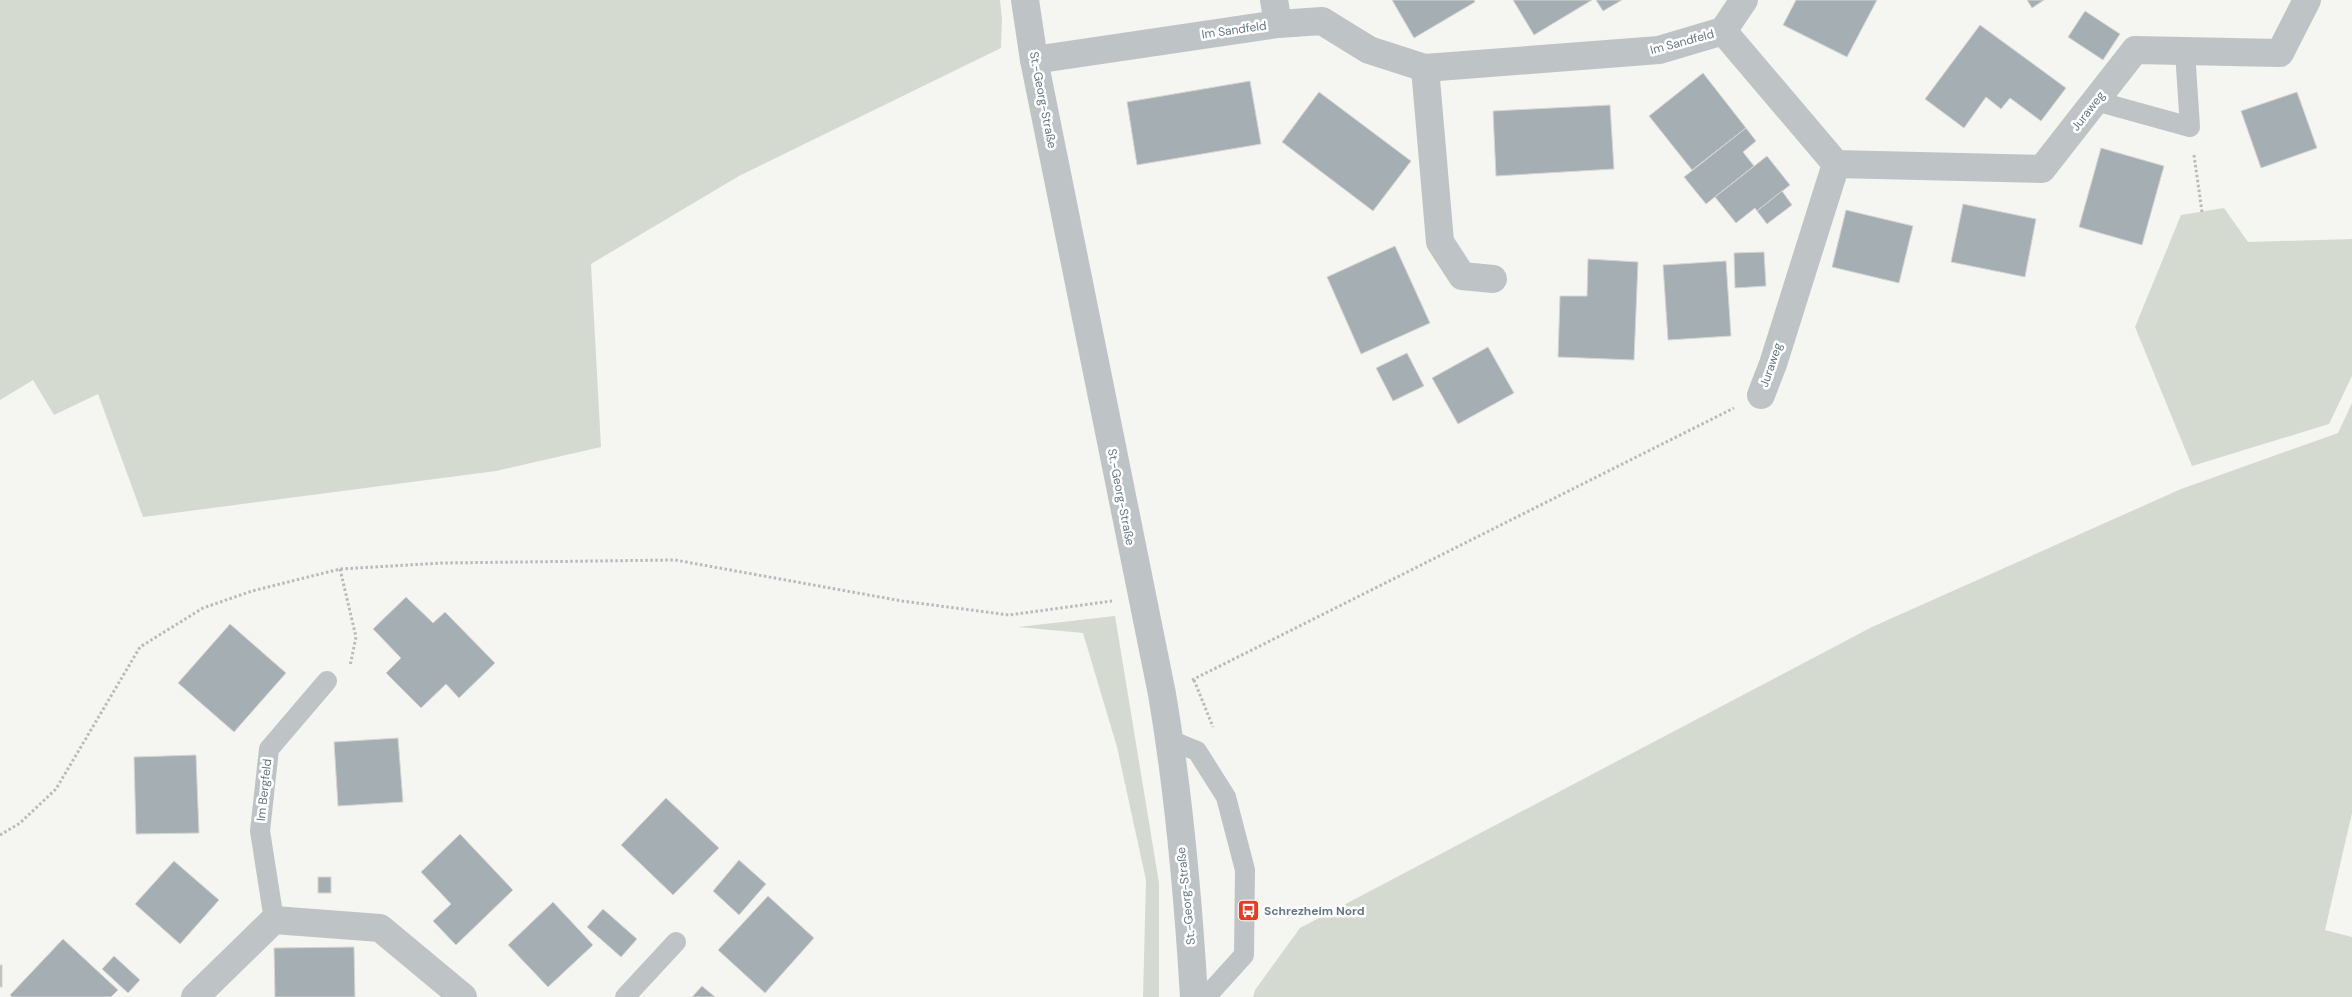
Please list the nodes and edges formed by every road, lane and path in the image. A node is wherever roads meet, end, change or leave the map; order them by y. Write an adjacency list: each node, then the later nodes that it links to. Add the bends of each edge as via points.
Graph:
1 (1025, 0): 7 (street, St.-Georg-Straße)
2 (1744, 0): 5 (street, Im Sandfeld)
3 (2307, 0): 6 (street, Juraweg, via 2280,53)
4 (1276, 12): 7 (street, Im Sandfeld); 8 (street, Im Sandfeld, via 1322,22 1368,50)
5 (1723, 31): 8 (street, Im Sandfeld, via 1659,50); 11 (street)
6 (2184, 52): 9 (street, Juraweg, via 2135,50); 10 (lane)
7 (1034, 60): 16 (street, St.-Georg-Straße)
8 (1425, 68): 13 (street, via 1440,242 1462,276)
9 (2096, 101): 10 (lane); 11 (street, Juraweg, via 2042,169)
10 (2190, 127): 12 (path)
11 (1836, 164): 14 (street, Juraweg)
12 (2202, 212)
13 (1493, 279)
14 (1761, 395): 18 (path)
15 (340, 569): 16 (path, via 442,563 675,560 902,601 1008,615); 17 (path, via 356,637 350,667); 20 (path, via 252,591 203,608 140,647 56,788 20,823)
16 (1141, 597): 18 (street, St.-Georg-Straße)
17 (327, 681): 21 (lane, Im Bergfeld, via 269,748 260,831)
18 (1162, 694): 19 (street, St.-Georg-Straße)
19 (1170, 740): 26 (street, St.-Georg-Straße, via 1190,924); 27 (lane, via 1197,751 1226,797 1245,870 1244,955)
20 (0, 835)
21 (274, 920): 23 (street); 24 (street, via 380,928)
22 (676, 942): 25 (lane)
23 (195, 997)
24 (463, 997)
25 (625, 997)
26 (1194, 997)
27 (1206, 997)

